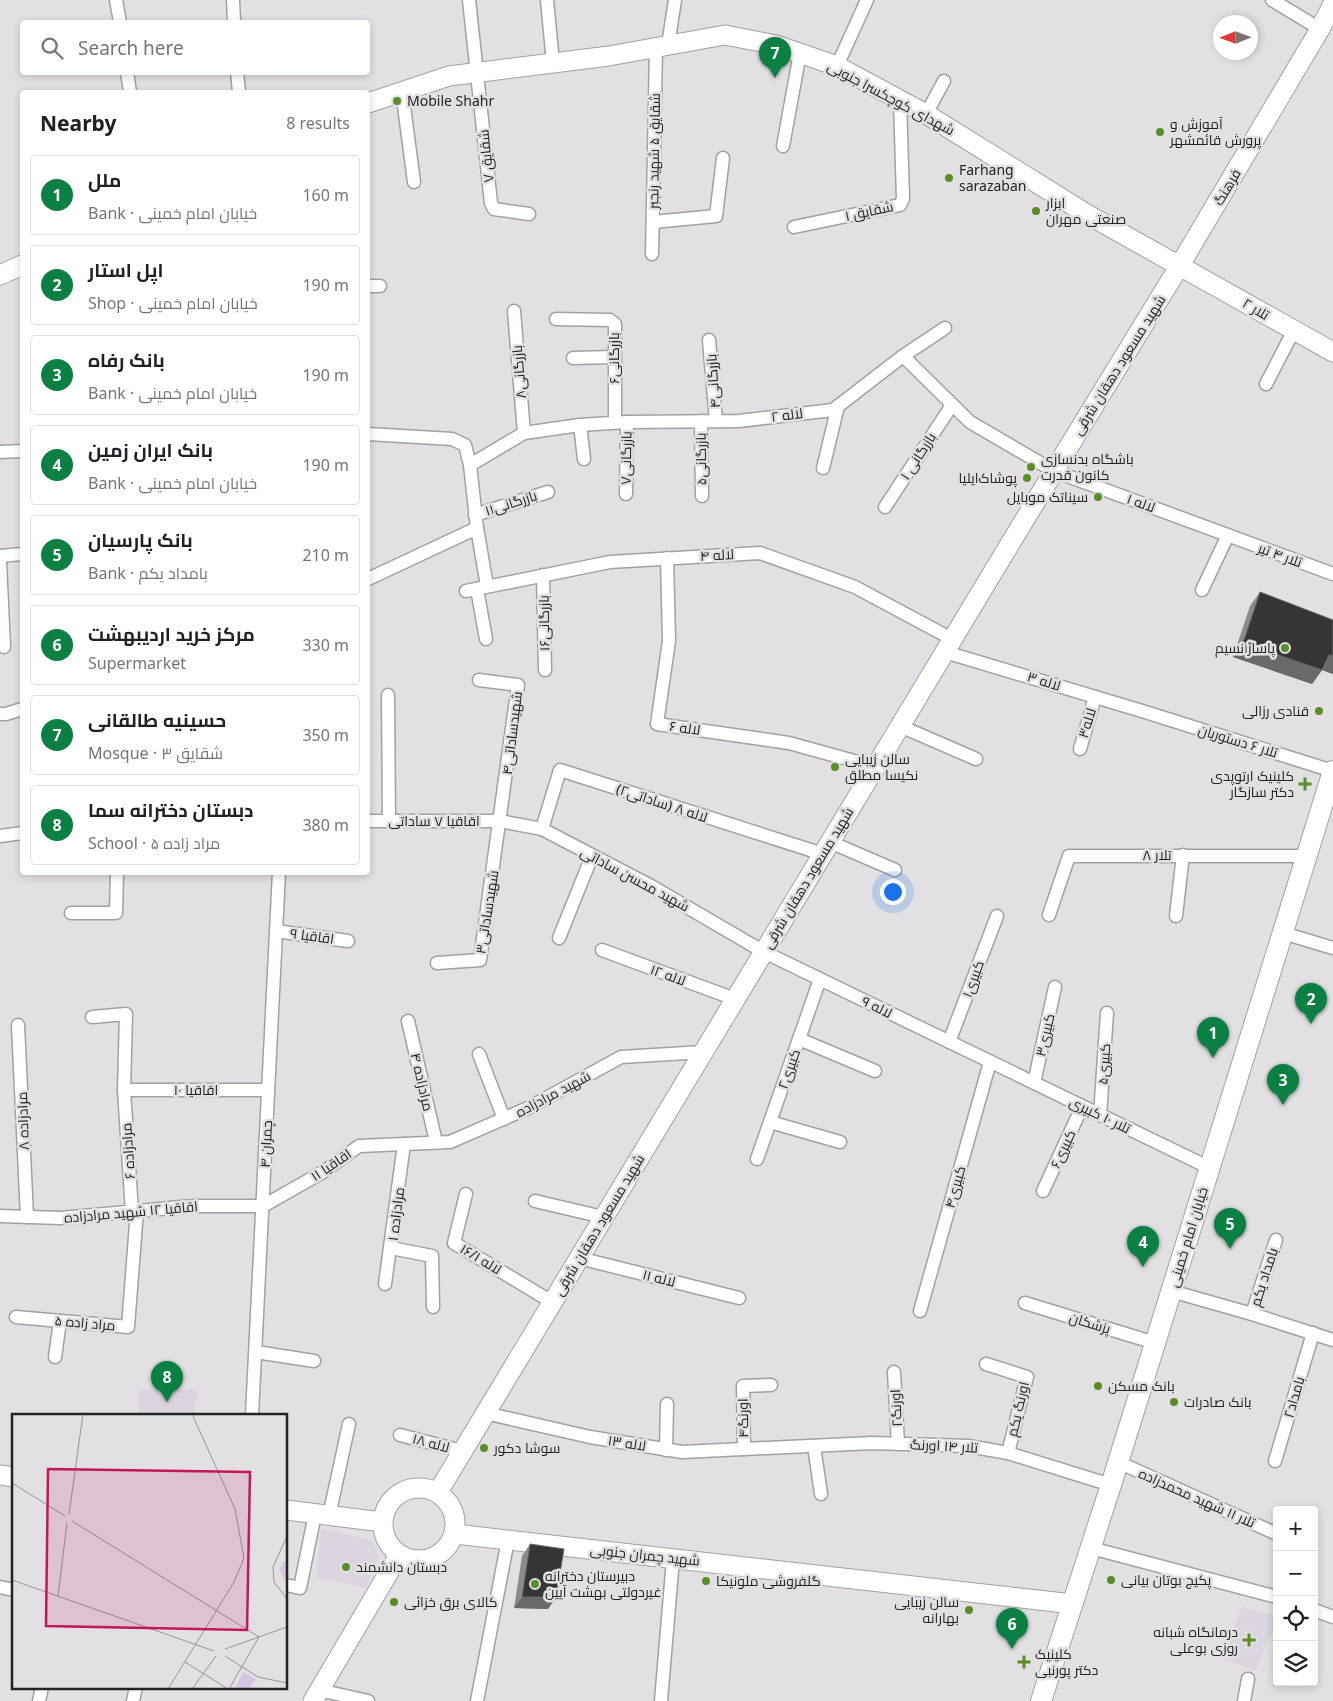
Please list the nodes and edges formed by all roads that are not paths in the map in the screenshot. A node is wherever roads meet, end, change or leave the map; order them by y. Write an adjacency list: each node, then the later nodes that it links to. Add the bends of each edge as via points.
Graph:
1 (116, 0): 9 (street)
2 (233, 0): 10 (street)
3 (469, 0): 16 (street, شقایق ۷)
4 (547, 0): 14 (street)
5 (675, 0): 12 (street, شقایق ۵ شهید رنجبر)
6 (867, 0): 15 (street)
7 (1272, 0): 11 (street)
8 (1333, 4): 11 (main road, فرهنگ)
9 (120, 20)
10 (234, 20)
11 (1320, 29): 34 (main road, فرهنگ)
12 (662, 47): 13 (main road, شهدای کوچکسرا جنوبی, via 725,35); 14 (main road, شهدای کوچکسرا جنوبی); 30 (street, شقایق ۵ شهید رنجبر)
13 (800, 53): 15 (main road, شهدای کوچکسرا جنوبی); 26 (street)
14 (553, 63): 16 (main road, شهدای کوچکسرا جنوبی)
15 (837, 66): 23 (main road, شهدای کوچکسرا جنوبی)
16 (477, 72): 22 (main road, شهدای کوچکسرا جنوبی, via 449,76); 29 (street, شقایق ۷, via 491,203 494,209)
17 (127, 75): 20 (street)
18 (238, 75): 21 (street)
19 (944, 81): 25 (street)
20 (130, 90)
21 (239, 90)
22 (402, 91): 24 (main road, شهدای کوچکسرا جنوبی); 28 (street)
23 (900, 100): 25 (main road, شهدای کوچکسرا جنوبی); 31 (street, شقایق ۱, via 903,199 900,205)
24 (370, 102)
25 (926, 114): 34 (main road, شهدای کوچکسرا جنوبی, via 1085,213)
26 (783, 146)
27 (724, 158): 30 (street, via 716,216)
28 (414, 182)
29 (529, 214)
30 (653, 222): 32 (street, شقایق ۵ شهید رنجبر)
31 (794, 227)
32 (652, 254)
33 (20, 265): 35 (main road)
34 (1180, 265): 39 (main road, تلار ۲); 59 (main road, شهید مسعود دهقان شرقی)
35 (0, 275)
36 (514, 311): 52 (street, بازرگانی۸)
37 (556, 319): 43 (street, بازرگانی۶, via 610,320 614,324)
38 (945, 328): 42 (street, لاله ۲)
39 (1294, 330): 41 (main road, تلار ۲); 45 (street)
40 (709, 340): 49 (street, بازرگانی۴)
41 (1333, 352)
42 (903, 356): 46 (street); 47 (street, لاله ۲)
43 (614, 357): 44 (street); 50 (street, بازرگانی۶)
44 (573, 358)
45 (1266, 384)
46 (952, 405): 59 (street, via 970,422); 63 (street, بازرگانی ۱)
47 (838, 406): 49 (street, لاله ۲, via 834,410); 58 (street)
48 (701, 421): 49 (street, لاله ۲); 50 (street, لاله ۲); 62 (street, بازرگانی۵)
49 (716, 421)
50 (621, 422): 51 (street, لاله ۲); 61 (street, بازرگانی۷)
51 (580, 425): 52 (street, لاله ۲); 56 (street)
52 (524, 433): 57 (street, لاله ۲)
53 (370, 434): 57 (street, via 452,439 465,445)
54 (20, 451): 55 (street)
55 (0, 452)
56 (584, 459)
57 (470, 465): 64 (street)
58 (823, 468)
59 (1054, 471): 66 (street, لاله ۱); 77 (main road, شهید مسعود دهقان شرقی)
60 (548, 492): 64 (street, بازرگانی۱۱)
61 (626, 494)
62 (702, 496)
63 (885, 507)
64 (475, 514): 65 (street)
65 (477, 528): 73 (street); 74 (street)
66 (1228, 535): 71 (street, تلار ۴ تیر); 75 (street)
67 (20, 554): 68 (street)
68 (0, 556)
69 (667, 558): 72 (street, لاله ۴, via 610,562); 77 (street, لاله ۴, via 760,553 855,587); 89 (street, لاله ۶, via 669,641 657,724 788,743)
70 (0, 561): 78 (street)
71 (1333, 574)
72 (543, 575): 74 (street, لاله ۴); 79 (street, بازرگانی۱۶)
73 (370, 578)
74 (477, 589): 76 (street)
75 (1202, 590)
76 (486, 639)
77 (949, 645): 82 (street, لاله ۳); 86 (main road, شهید مسعود دهقان شرقی)
78 (4, 647)
79 (545, 670)
80 (478, 680): 92 (street, شهیدساداتی۴, via 518,685)
81 (388, 695): 91 (street)
82 (1095, 697): 84 (street, لاله ۳); 87 (street, لاله۳)
83 (20, 710): 85 (street)
84 (1142, 711): 90 (street, تلار ۶ دستوریان)
85 (0, 714)
86 (900, 726): 88 (street); 89 (main road, شهید مسعود دهقان شرقی)
87 (1080, 749)
88 (976, 759)
89 (876, 767): 97 (main road, شهید مسعود دهقان شرقی)
90 (1333, 771): 100 (main road, خیابان امام خمینی)
91 (389, 821): 92 (street, اقاقیا ۷ ساداتی); 93 (street, اقاقیا ۷ ساداتی)
92 (500, 821): 94 (street, شهید محسن ساداتی); 115 (street, شهیدساداتی۳, via 480,960)
93 (370, 822)
94 (542, 829): 97 (street, لاله ۸ (ساداتی۲), via 560,770); 99 (street, شهید محسن ساداتی)
95 (20, 833): 96 (street)
96 (0, 836)
97 (826, 848): 101 (street); 114 (main road, شهید مسعود دهقان شرقی)
98 (1183, 855): 100 (street, تلار ۸); 105 (street, تلار ۸, via 1069,856); 107 (street)
99 (592, 856): 110 (street); 114 (street, شهید محسن ساداتی, via 651,886)
100 (1307, 856): 109 (main road, خیابان امام خمینی)
101 (895, 870)
102 (117, 875): 104 (street, via 116,913)
103 (279, 875): 108 (street, چمران ۴)
104 (71, 913)
105 (1050, 915)
106 (997, 916): 124 (street, کبیری۱)
107 (1176, 916)
108 (276, 931): 111 (street, اقاقیا ۹); 131 (street, چمران ۴)
109 (1283, 933): 112 (street); 140 (main road, خیابان امام خمینی)
110 (558, 938)
111 (348, 941)
112 (1333, 948)
113 (602, 950): 118 (street, لاله ۱۲)
114 (764, 952): 116 (street, لاله ۹); 118 (main road, شهید مسعود دهقان شرقی)
115 (437, 963)
116 (820, 980): 123 (street, کبیری۲); 124 (street, لاله ۹)
117 (1055, 987): 129 (street, کبیری۳)
118 (735, 1000): 125 (main road, شهید مسعود دهقان شرقی)
119 (1107, 1013): 133 (street, کبیری۵)
120 (92, 1017): 130 (street, مرادزاده ۶, via 126,1014)
121 (408, 1021): 136 (street, مرادزاده ۴)
122 (18, 1025): 147 (street, مرادزاده ۸)
123 (799, 1039): 128 (street); 135 (street, کبیری۲)
124 (949, 1042): 127 (street, لاله ۹)
125 (703, 1052): 134 (street, شهید مرادزاده, via 621,1057); 148 (main road, شهید مسعود دهقان شرقی)
126 (479, 1054): 134 (street)
127 (990, 1062): 129 (street, تلار ۱۰ کبیری); 158 (street, کبیری۴)
128 (875, 1071)
129 (1034, 1083): 132 (street, تلار ۱۰ کبیری)
130 (124, 1090): 131 (street, اقاقیا ۱۰); 145 (street, مرادزاده ۶)
131 (268, 1090): 144 (street, چمران ۴)
132 (1082, 1107): 133 (street, تلار ۱۰ کبیری); 141 (street, کبیری۶)
133 (1100, 1115): 140 (street, تلار ۱۰ کبیری)
134 (504, 1118): 136 (street, شهید مرادزاده, via 450,1142)
135 (770, 1122): 137 (street); 139 (street, کبیری۲)
136 (436, 1142): 138 (street, شهید مرادزاده)
137 (840, 1142)
138 (404, 1144): 144 (street, اقاقیا ۱۱, via 359,1146 322,1172); 150 (street, مرادزاده ۱)
139 (757, 1159)
140 (1210, 1168): 153 (main road, خیابان امام خمینی)
141 (1043, 1191)
142 (466, 1194): 155 (street, لاله ۱۶/۱, via 454,1243)
143 (535, 1201): 148 (street)
144 (262, 1206): 145 (street, اقاقیا ۱۲ شهید مرادزاده, via 192,1206); 165 (street, چمران ۴)
145 (134, 1211): 147 (street, اقاقیا ۱۲ شهید مرادزاده, via 61,1218); 161 (street, مراد زاده ۵, via 128,1327)
146 (0, 1216): 147 (street, اقاقیا ۱۲ شهید مرادزاده)
147 (27, 1217)
148 (603, 1217): 151 (main road, شهید مسعود دهقان شرقی)
149 (1276, 1240): 159 (street, بامداد یکم)
150 (391, 1248): 152 (street, مرادزاده ۱); 157 (street, via 432,1256)
151 (579, 1258): 154 (street, لاله ۱۱); 155 (main road, شهید مسعود دهقان شرقی)
152 (385, 1284)
153 (1171, 1291): 159 (street); 164 (main road, خیابان امام خمینی)
154 (739, 1298)
155 (552, 1302): 172 (main road, شهید مسعود دهقان شرقی)
156 (1025, 1303): 164 (street, پزشکان)
157 (432, 1307)
158 (920, 1312)
159 (1252, 1314): 162 (street)
160 (16, 1317): 161 (street, مراد زاده ۵)
161 (60, 1321): 166 (street)
162 (1313, 1333): 163 (street); 183 (street, بامداد۲)
163 (1333, 1340)
164 (1155, 1343): 184 (main road, خیابان امام خمینی)
165 (256, 1352): 167 (street); 173 (street, چمران ۴)
166 (56, 1357)
167 (314, 1361)
168 (986, 1364): 182 (street, اورنگ یکم, via 1027,1377)
169 (894, 1372): 176 (street, اورنگ۲)
170 (771, 1385): 179 (street, اورنگ۴, via 743,1386)
171 (667, 1404): 180 (street)
172 (485, 1413): 180 (street, لاله ۱۳); 181 (main road, شهید مسعود دهقان شرقی)
173 (252, 1414)
174 (349, 1424): 189 (street)
175 (400, 1435): 181 (street, لاله ۱۸)
176 (898, 1444): 177 (street, تلار ۱۴ اورنگ); 182 (street, تلار ۱۴ اورنگ, via 968,1446)
177 (814, 1446): 178 (street, تلار ۱۴ اورنگ); 187 (street)
178 (771, 1447): 179 (street, لاله ۱۳)
179 (744, 1449): 180 (street, لاله ۱۳)
180 (666, 1450)
181 (462, 1451): 186 (main road, شهید مسعود دهقان شرقی)
182 (1008, 1453): 185 (street, تلار ۱۴ اورنگ)
183 (1275, 1460)
184 (1118, 1462): 185 (main road, خیابان امام خمینی); 191 (street, تلار ۱۱ شهید محمدزاده)
185 (1111, 1485): 194 (main road, خیابان امام خمینی)
186 (438, 1492): 190 (main road, via 426,1488 402,1492 385,1510); 192 (main road, via 453,1510)
187 (821, 1494)
188 (288, 1510): 189 (main road)
189 (322, 1515): 190 (main road); 197 (street, via 300,1588)
190 (382, 1522): 195 (main road, via 386,1541)
191 (1273, 1532)
192 (454, 1534): 193 (main road, شهید چمران جنوبی); 195 (main road, via 449,1546 426,1561)
193 (508, 1540): 196 (main road, شهید چمران جنوبی); 209 (street)
194 (1091, 1548): 198 (street); 199 (main road, خیابان امام خمینی)
195 (399, 1555): 205 (main road)
196 (673, 1559): 199 (main road, شهید چمران جنوبی); 210 (street)
197 (288, 1585)
198 (1273, 1596)
199 (1073, 1604): 211 (main road, خیابان امام خمینی)
200 (1318, 1611): 201 (street)
201 (1333, 1617)
202 (1248, 1679): 212 (street)
203 (42, 1688): 206 (street)
204 (136, 1688): 207 (street)
205 (316, 1695): 208 (street)
206 (38, 1701)
207 (133, 1701)
208 (368, 1701)
209 (477, 1701)
210 (661, 1701)
211 (1042, 1701)
212 (1244, 1701)

